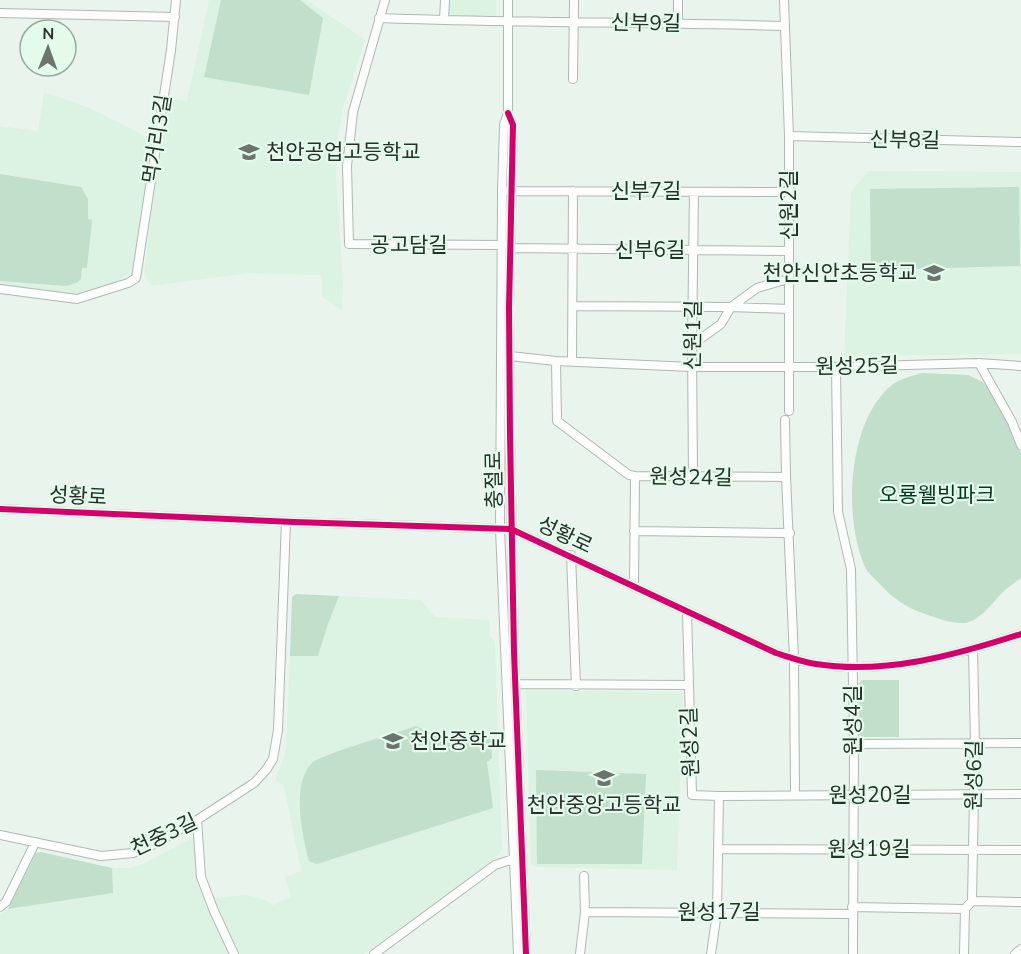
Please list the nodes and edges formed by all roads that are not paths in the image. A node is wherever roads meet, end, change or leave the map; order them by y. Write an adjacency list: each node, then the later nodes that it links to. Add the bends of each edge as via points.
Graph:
1 (176, 0): 9 (street, 먹거리3길)
2 (385, 0): 10 (street, 공고담길)
3 (445, 0): 11 (street)
4 (508, 0): 13 (street, 충절로)
5 (574, 0): 12 (street)
6 (678, 0): 14 (street)
7 (784, 0): 15 (street, 신원2길)
8 (0, 13): 9 (street)
9 (175, 17): 30 (street, 먹거리3길, via 136,278 77,299)
10 (380, 18): 11 (street, 신부9길); 25 (street, 공고담길, via 352,112 347,166 349,244)
11 (444, 20): 13 (street, 신부9길)
12 (573, 21): 13 (street, 신부9길); 14 (street, 신부9길); 16 (street)
13 (508, 22): 17 (street, 충절로)
14 (678, 23): 15 (street, 신부9길)
15 (784, 26): 18 (street, 신원2길)
16 (573, 79)
17 (508, 113): 20 (street, 충절로, via 504,125); 21 (street, 충절로, via 513,125)
18 (789, 136): 19 (street, 신부8길); 24 (street, 신원2길)
19 (1021, 142)
20 (502, 191): 21 (street, 신부7길); 25 (street, 충절로)
21 (512, 191): 22 (street, 신부7길); 25 (street, 충절로)
22 (573, 191): 23 (street, 신부7길); 26 (street)
23 (694, 192): 24 (street, 신부7길); 27 (street, 신원1길)
24 (789, 192): 28 (street, 신원2길)
25 (507, 246): 26 (street, 신부6길); 36 (street, 충절로); 52 (street, 충절로)
26 (573, 249): 27 (street, 신부6길); 31 (street)
27 (693, 250): 28 (street, 신부6길); 32 (street, 신원1길)
28 (789, 251): 29 (street, 신원2길)
29 (788, 279): 33 (street, via 757,288); 34 (street, 신원2길)
30 (0, 289)
31 (573, 306): 32 (street); 38 (street)
32 (693, 307): 33 (street); 35 (street, 신원1길)
33 (731, 307): 34 (street); 35 (street, via 721,324)
34 (789, 309): 40 (street, 신원2길)
35 (692, 345): 42 (street, 신원1길)
36 (510, 356): 37 (street, 원성25길); 53 (street, 충절로)
37 (556, 361): 38 (street, 원성25길); 47 (street, via 557,421)
38 (572, 361): 42 (street, 원성25길)
39 (979, 363): 41 (street, 원성25길); 43 (street, 원성25길); 46 (street)
40 (789, 366): 42 (street, 원성25길); 43 (street, 원성25길); 44 (street, 신원2길)
41 (1021, 366)
42 (692, 367): 49 (street, 신원1길)
43 (836, 367): 62 (street, via 838,512 850,569)
44 (789, 411)
45 (785, 420): 48 (street)
46 (1021, 445)
47 (635, 476): 49 (street, 원성24길); 54 (street, 원성24길)
48 (786, 477): 49 (street, 원성24길); 55 (street)
49 (693, 478)
50 (0, 509): 51 (street, 성황로)
51 (286, 522): 52 (street, 성황로); 74 (street, 천중3길, via 278,730 273,759 254,783)
52 (500, 529): 53 (street, 성황로); 81 (street, 충절로)
53 (511, 529): 56 (street, 성황로); 63 (street, 충절로)
54 (634, 531): 55 (street); 57 (street, 원성24길)
55 (790, 533): 61 (street)
56 (571, 555): 57 (street, 성황로); 65 (street)
57 (634, 586): 58 (street, 성황로)
58 (687, 611): 61 (street, 성황로); 64 (street, 원성2길)
59 (1021, 634): 60 (street, 성황로)
60 (972, 650): 62 (street, 성황로, via 893,665); 66 (street, 원성6길)
61 (794, 658): 62 (street, 성황로); 71 (street)
62 (852, 667): 68 (street, 원성4길)
63 (515, 684): 65 (street); 81 (street, 충절로)
64 (689, 685): 65 (street); 73 (street, 원성2길, via 692,795)
65 (576, 686)
66 (975, 743): 67 (street); 68 (street); 72 (street, 원성6길)
67 (1021, 743)
68 (854, 744): 69 (street, 원성4길)
69 (852, 794): 71 (street, 원성20길); 72 (street, 원성20길); 78 (street, 원성4길)
70 (1021, 794): 72 (street, 원성20길)
71 (795, 795): 73 (street, 원성20길)
72 (973, 795): 79 (street, 원성6길)
73 (719, 796): 77 (street, 원성2길)
74 (197, 820): 76 (street, 천중3길, via 133,853 101,856); 91 (street, via 201,877)
75 (0, 835): 76 (street, 천중3길)
76 (34, 843): 85 (street)
77 (718, 849): 78 (street, 원성19길); 89 (street, 원성2길)
78 (853, 849): 79 (street, 원성19길); 87 (street, 원성4길)
79 (973, 849): 80 (street, 원성19길); 83 (street, 원성6길)
80 (1021, 850)
81 (518, 858): 92 (street, via 495,865); 93 (street, 충절로); 94 (street, 충절로)
82 (584, 876): 88 (street)
83 (972, 901): 84 (street); 86 (street)
84 (1021, 902)
85 (0, 907)
86 (965, 909): 87 (street, 원성17길); 98 (street)
87 (852, 910): 89 (street, 원성17길); 97 (street, 원성4길)
88 (585, 912): 89 (street, 원성17길); 95 (street)
89 (717, 912): 96 (street, 원성2길)
90 (1021, 949): 99 (street)
91 (234, 954)
92 (374, 954)
93 (518, 954)
94 (526, 954)
95 (580, 954)
96 (711, 954)
97 (853, 954)
98 (964, 954)
99 (1015, 954)

